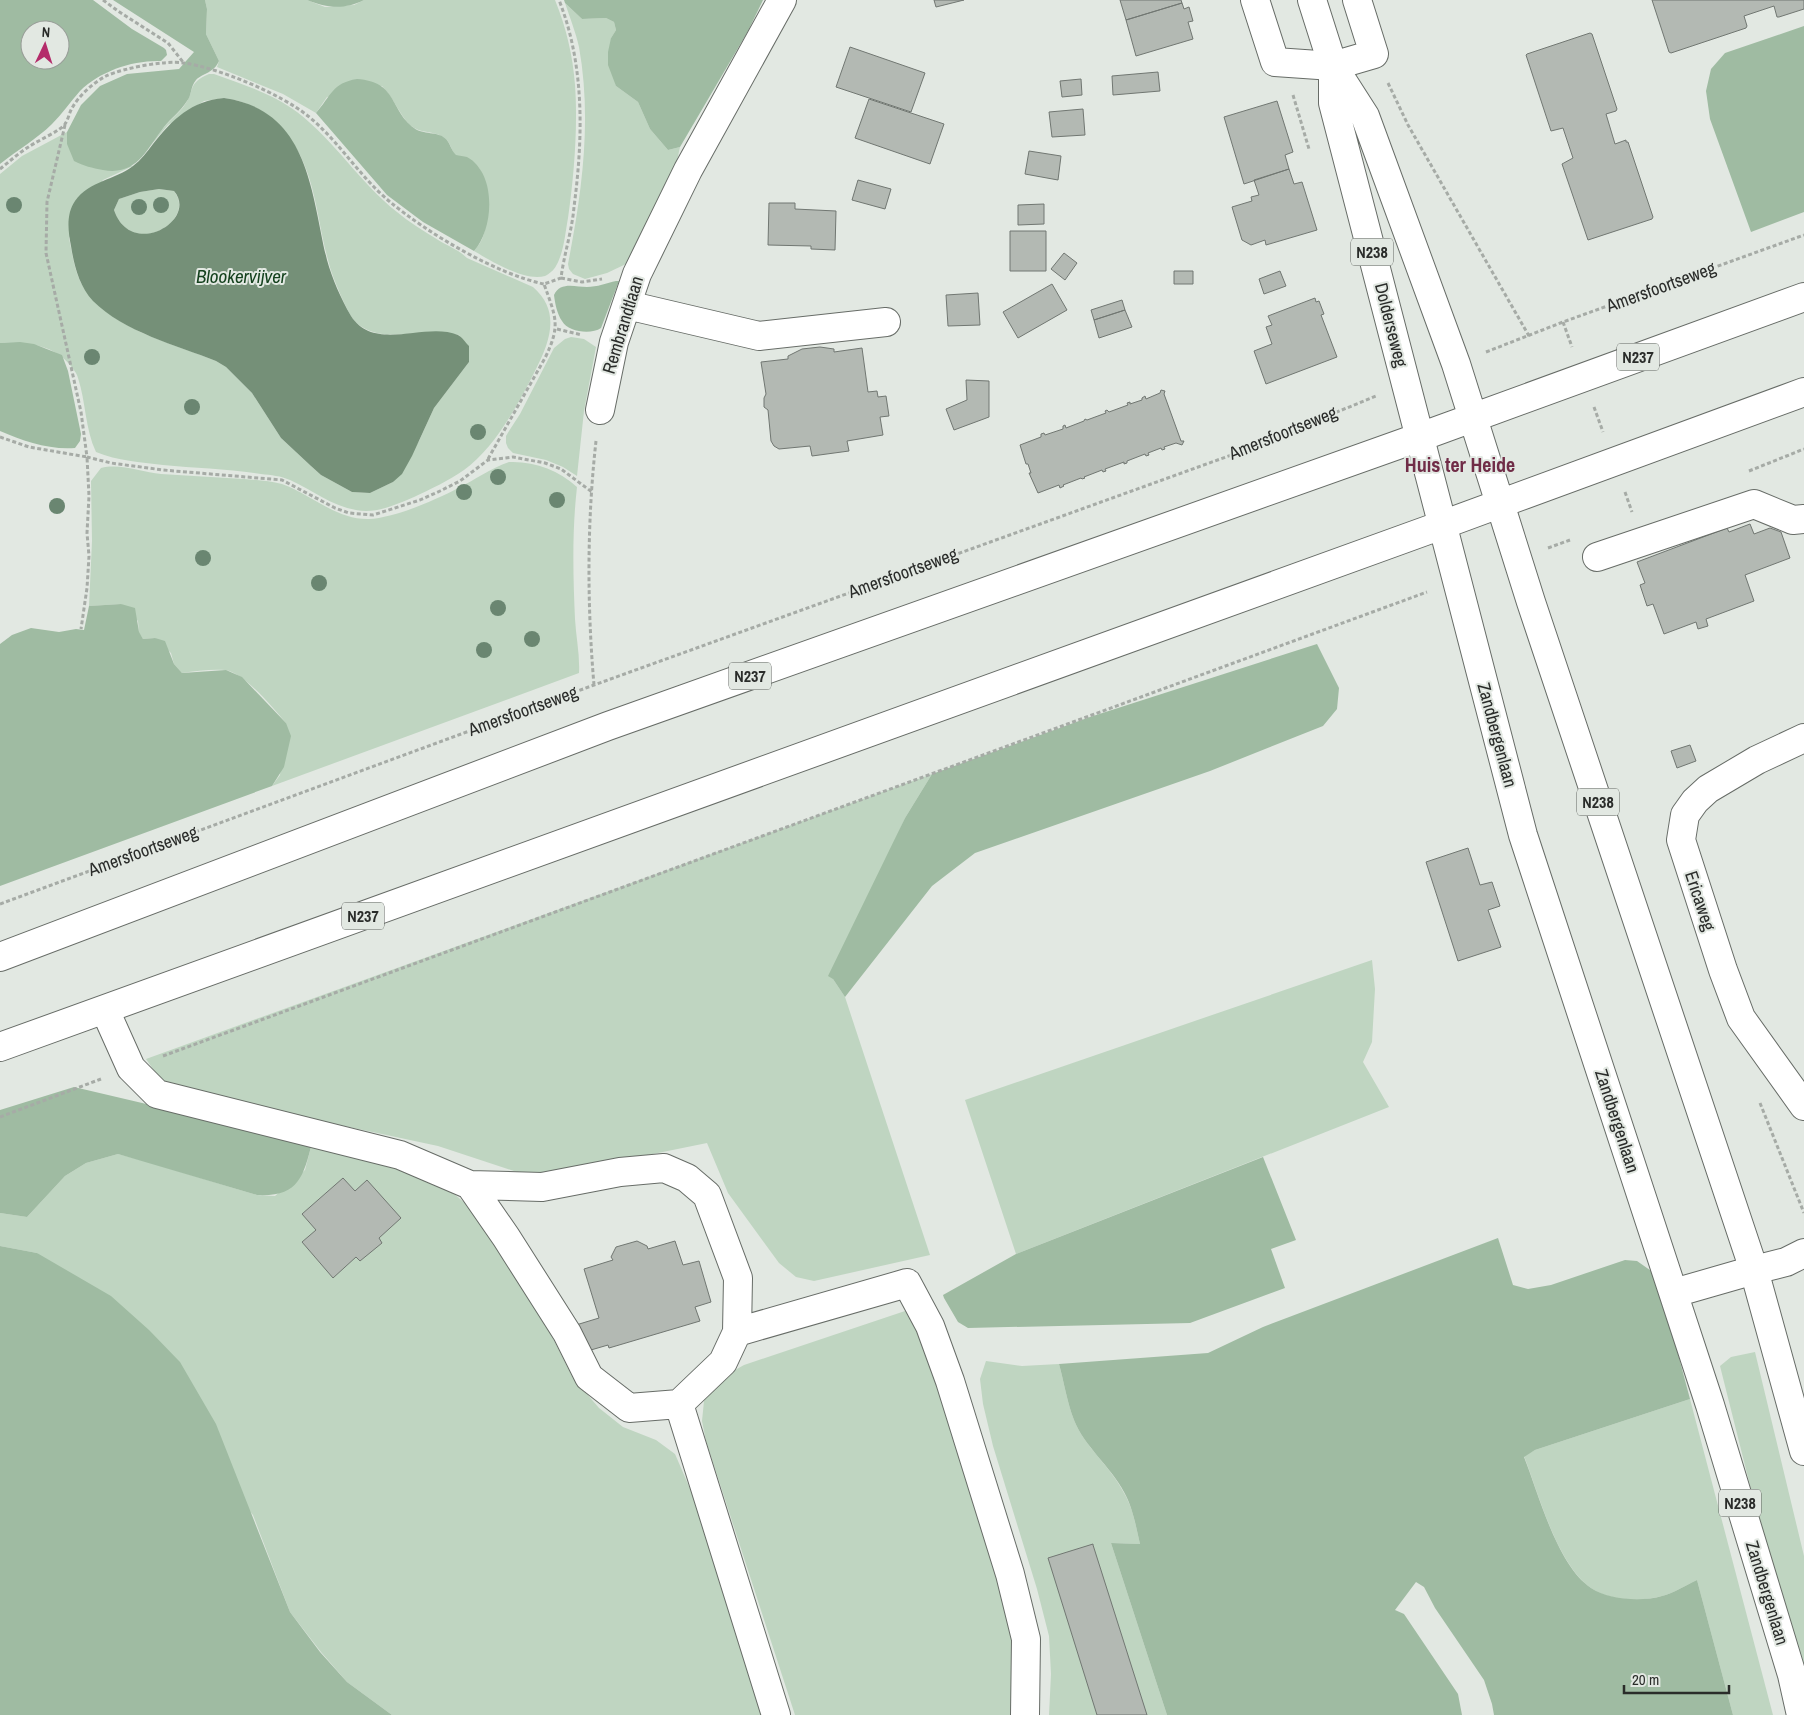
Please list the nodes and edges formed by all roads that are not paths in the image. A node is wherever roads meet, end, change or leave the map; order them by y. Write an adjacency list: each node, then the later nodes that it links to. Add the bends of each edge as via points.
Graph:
1 (782, 0): 7 (main road, Rembrandtlaan, via 688,170 637,274)
2 (1255, 0): 5 (main road, via 1275,62)
3 (1312, 0): 5 (main road, Dolderseweg / N238)
4 (1358, 0): 5 (main road, via 1374,54)
5 (1334, 66): 11 (main road, Dolderseweg / N238, via 1365,116); 12 (main road, Dolderseweg / N238, via 1333,103)
6 (1804, 297): 11 (main road, N237)
7 (626, 306): 8 (main road, via 759,336); 10 (main road, Rembrandtlaan, via 614,342)
8 (886, 322)
9 (1804, 392): 13 (main road, N237)
10 (600, 410)
11 (1473, 418): 12 (main road, N237); 13 (main road, N238)
12 (1420, 437): 15 (main road, N238); 18 (main road, N237, via 608,726)
13 (1500, 504): 15 (main road, N237); 24 (main road, N238)
14 (1804, 520): 16 (main road, via 1793,520 1754,504)
15 (1442, 525): 19 (main road, N237); 25 (main road, Zandbergenlaan / N238, via 1523,835)
16 (1597, 557)
17 (1804, 738): 21 (main road, Ericaweg, via 1757,760 1708,789 1685,815 1681,840 1740,1018)
18 (0, 957)
19 (106, 1010): 20 (main road, N237); 22 (main road, via 131,1068 157,1094 400,1155)
20 (0, 1047)
21 (1804, 1106)
22 (470, 1185): 26 (main road, via 542,1187 620,1172 664,1168 687,1178 707,1196 738,1278); 27 (main road, via 567,1333 589,1377 629,1408)
23 (1804, 1253): 24 (main road, via 1786,1262)
24 (1754, 1270): 25 (main road); 28 (main road, N238)
25 (1674, 1293): 31 (main road, Zandbergenlaan / N238, via 1789,1666)
26 (737, 1332): 27 (main road, via 722,1362); 30 (main road, via 907,1283 930,1326 943,1362 1010,1574 1026,1639)
27 (679, 1404): 29 (main road)
28 (1804, 1451)
29 (776, 1715)
30 (1024, 1715)
31 (1801, 1715)

